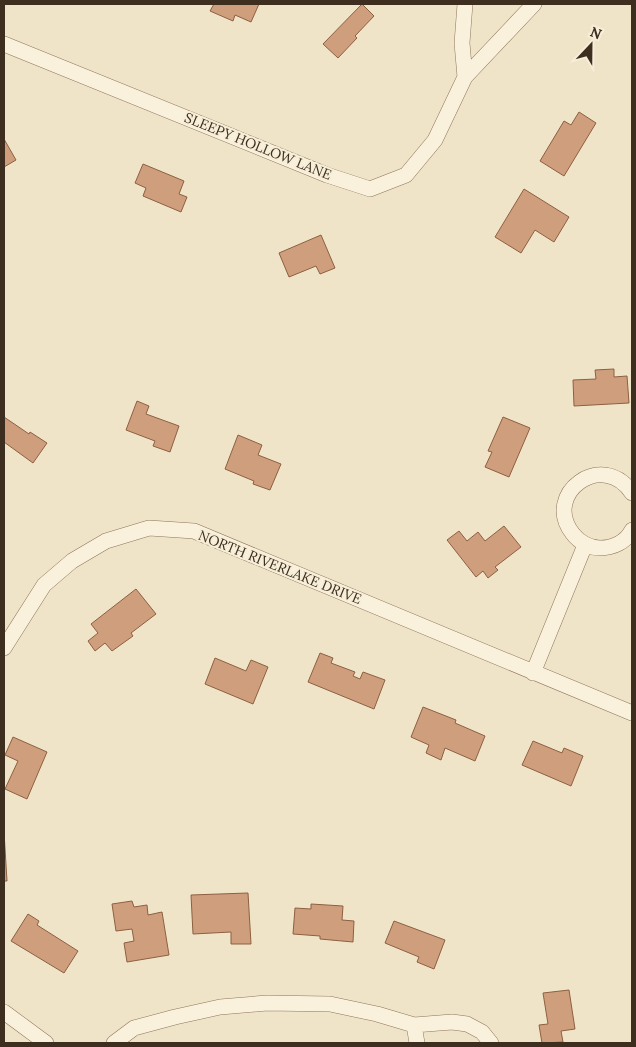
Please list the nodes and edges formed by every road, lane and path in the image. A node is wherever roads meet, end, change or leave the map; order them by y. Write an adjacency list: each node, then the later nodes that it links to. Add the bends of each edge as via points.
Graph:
1 (465, 4): 4 (street)
2 (534, 4): 4 (street)
3 (4, 44): 4 (street, SLEEPY HOLLOW LANE, via 327,175 370,189 406,175 435,140)
4 (464, 77)
5 (632, 493): 7 (street, via 617,478 606,475 594,475 574,486 564,507 565,518 568,529)
6 (632, 530): 7 (street, via 622,542 610,547)
7 (585, 545): 9 (street)
8 (4, 648): 9 (street, NORTH RIVERLAKE DRIVE, via 44,585 72,561 106,541 149,528 194,531)
9 (534, 673): 10 (street, NORTH RIVERLAKE DRIVE)
10 (632, 713)
11 (4, 1012): 13 (street)
12 (414, 1025): 14 (street, via 330,1004 267,1003 220,1007 175,1017 134,1028); 15 (street); 16 (street, via 467,1024 482,1032)
13 (46, 1043)
14 (114, 1043)
15 (417, 1043)
16 (491, 1043)

